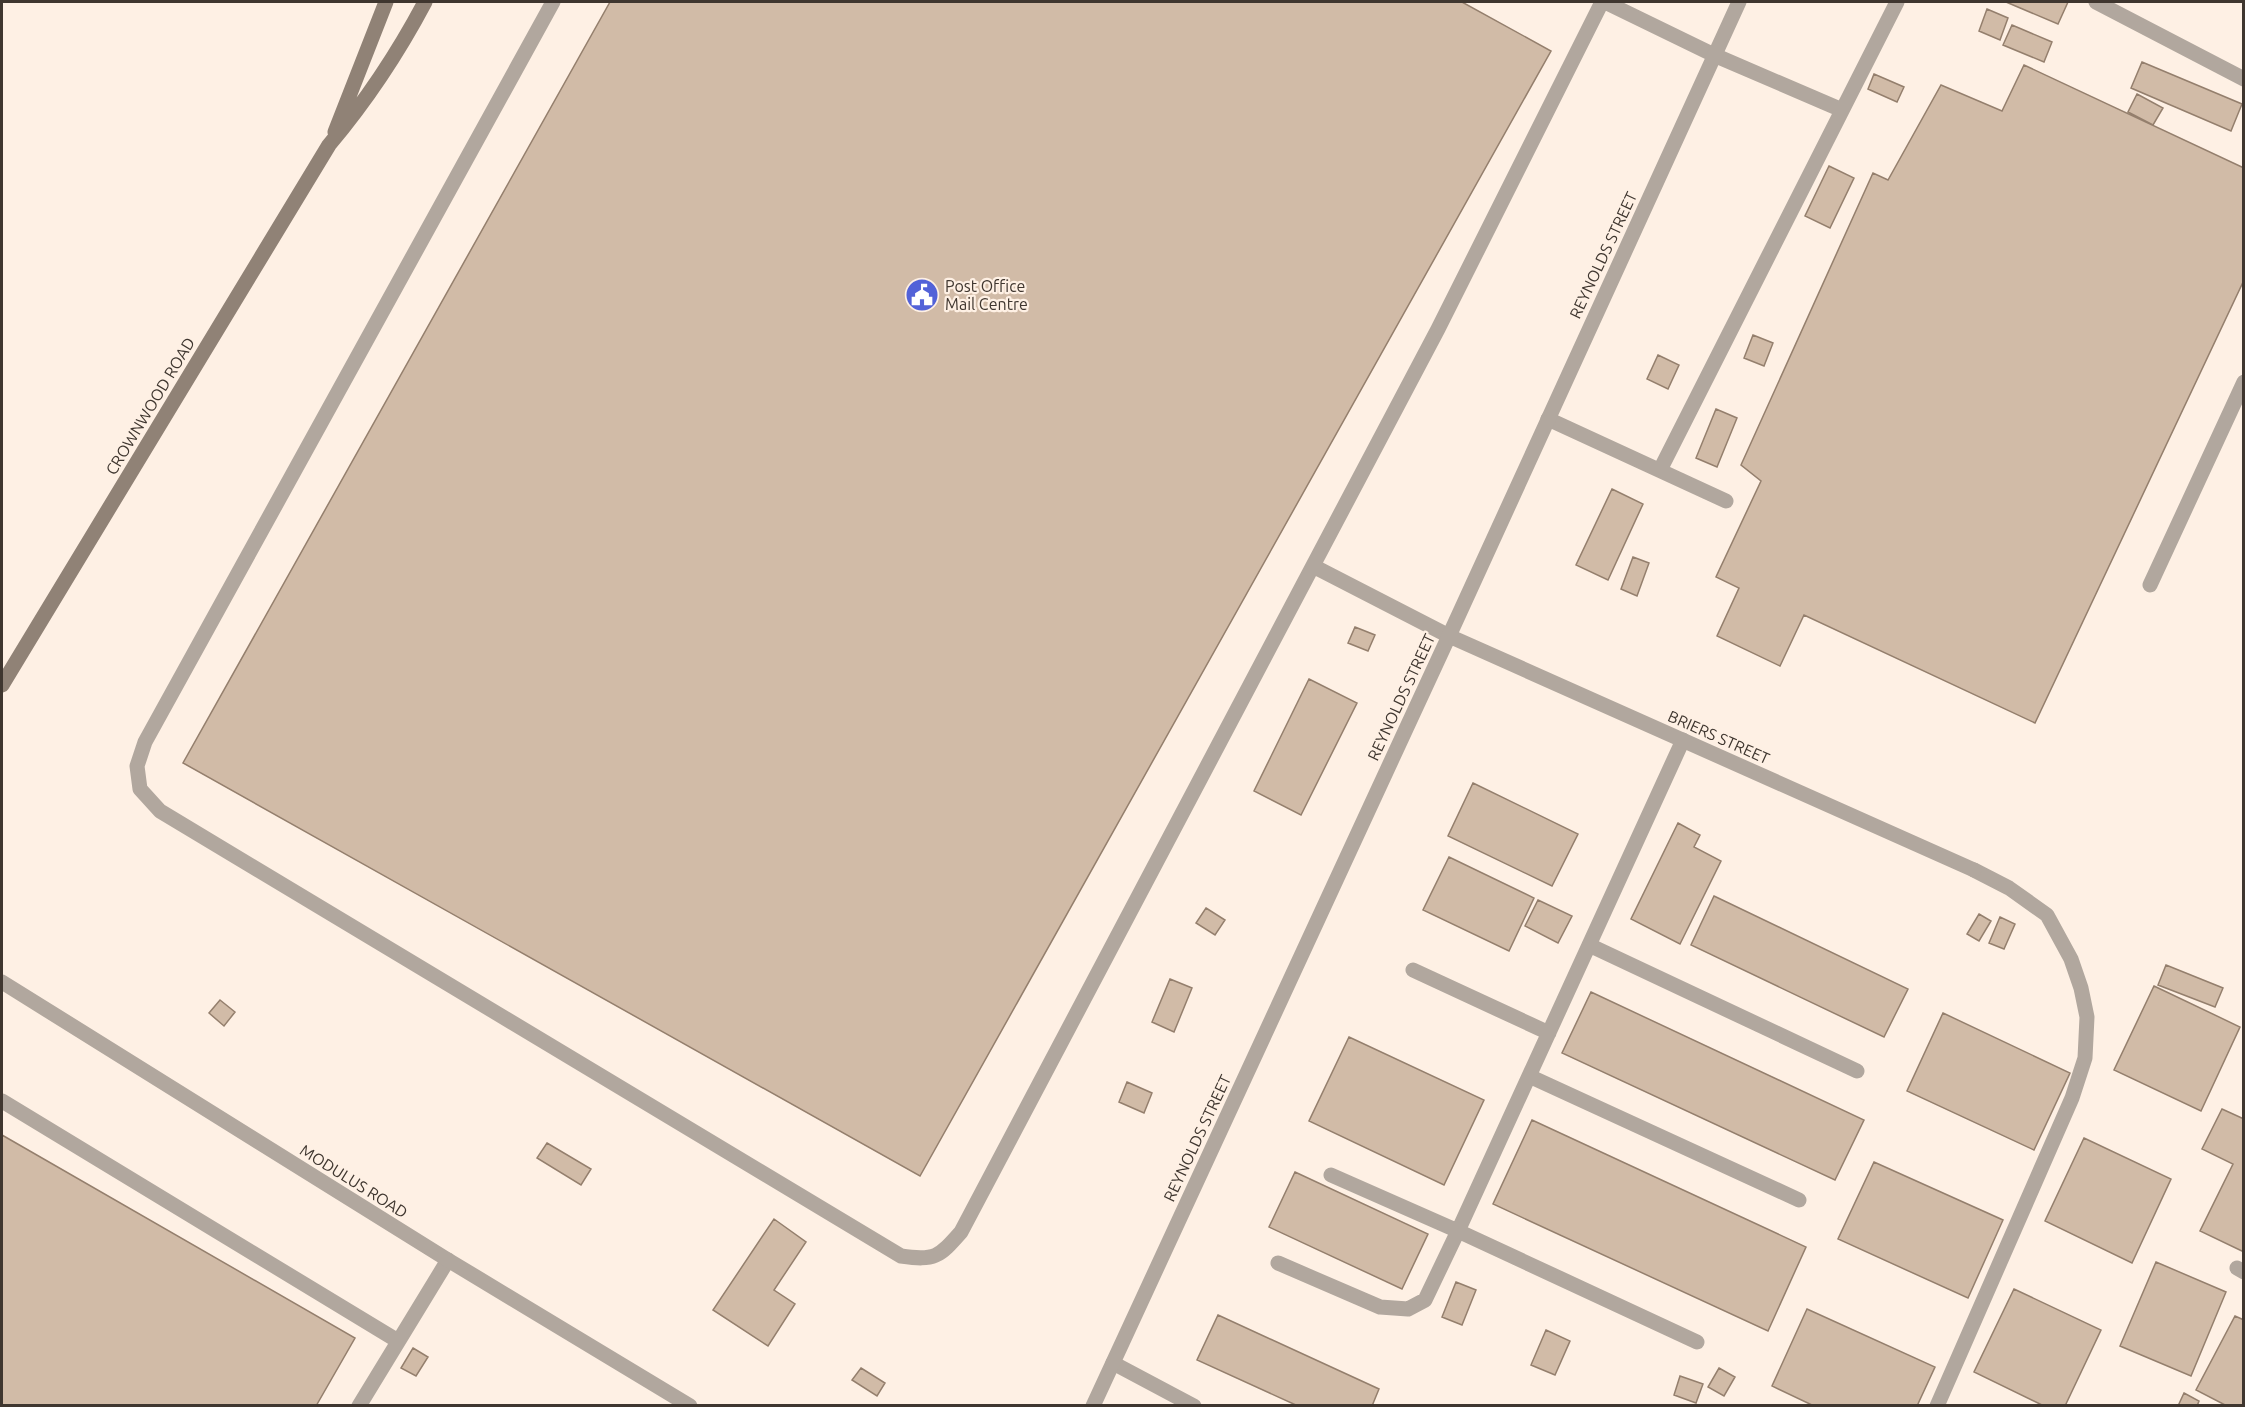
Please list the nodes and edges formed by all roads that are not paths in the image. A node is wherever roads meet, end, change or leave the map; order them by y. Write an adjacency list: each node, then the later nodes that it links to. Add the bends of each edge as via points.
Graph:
1 (386, 2): 11 (main road, CROWNWOOD ROAD)
2 (426, 2): 11 (main road, CROWNWOOD ROAD, via 357,112)
3 (553, 2): 16 (street, via 145,742 137,766 140,789 160,811 901,1256 924,1260 944,1252 961,1232)
4 (1604, 2): 8 (street); 16 (street)
5 (1739, 2): 8 (street, REYNOLDS STREET)
6 (1897, 2): 10 (street)
7 (2096, 2): 9 (street)
8 (1714, 55): 10 (street); 13 (street, REYNOLDS STREET)
9 (2244, 79)
10 (1842, 110): 14 (street)
11 (329, 146): 19 (main road, CROWNWOOD ROAD)
12 (2244, 382): 17 (street)
13 (1548, 419): 14 (street); 18 (street, REYNOLDS STREET)
14 (1660, 470): 15 (street)
15 (1726, 501)
16 (1313, 566): 18 (street, BRIERS STREET)
17 (2150, 585)
18 (1449, 636): 20 (street, BRIERS STREET); 35 (street, REYNOLDS STREET)
19 (2, 685)
20 (1683, 740): 21 (street); 40 (street, BRIERS STREET, via 2009,888 2047,915 2071,959 2087,1017 2085,1058 2072,1098)
21 (1589, 945): 24 (street); 25 (street)
22 (1413, 970): 24 (street)
23 (2, 982): 31 (street, MODULUS ROAD)
24 (1549, 1033): 26 (street)
25 (1857, 1071)
26 (1529, 1076): 29 (street); 30 (street)
27 (2, 1101): 33 (street)
28 (1331, 1175): 30 (street)
29 (1799, 1200)
30 (1458, 1231): 32 (street, via 1425,1300 1408,1309 1380,1307); 34 (street)
31 (448, 1260): 33 (street); 37 (street, MODULUS ROAD)
32 (1278, 1263)
33 (398, 1341): 36 (street)
34 (1697, 1342)
35 (1113, 1363): 38 (street, REYNOLDS STREET); 39 (street)
36 (359, 1406)
37 (690, 1406)
38 (1093, 1406)
39 (1194, 1406)
40 (1937, 1406)

